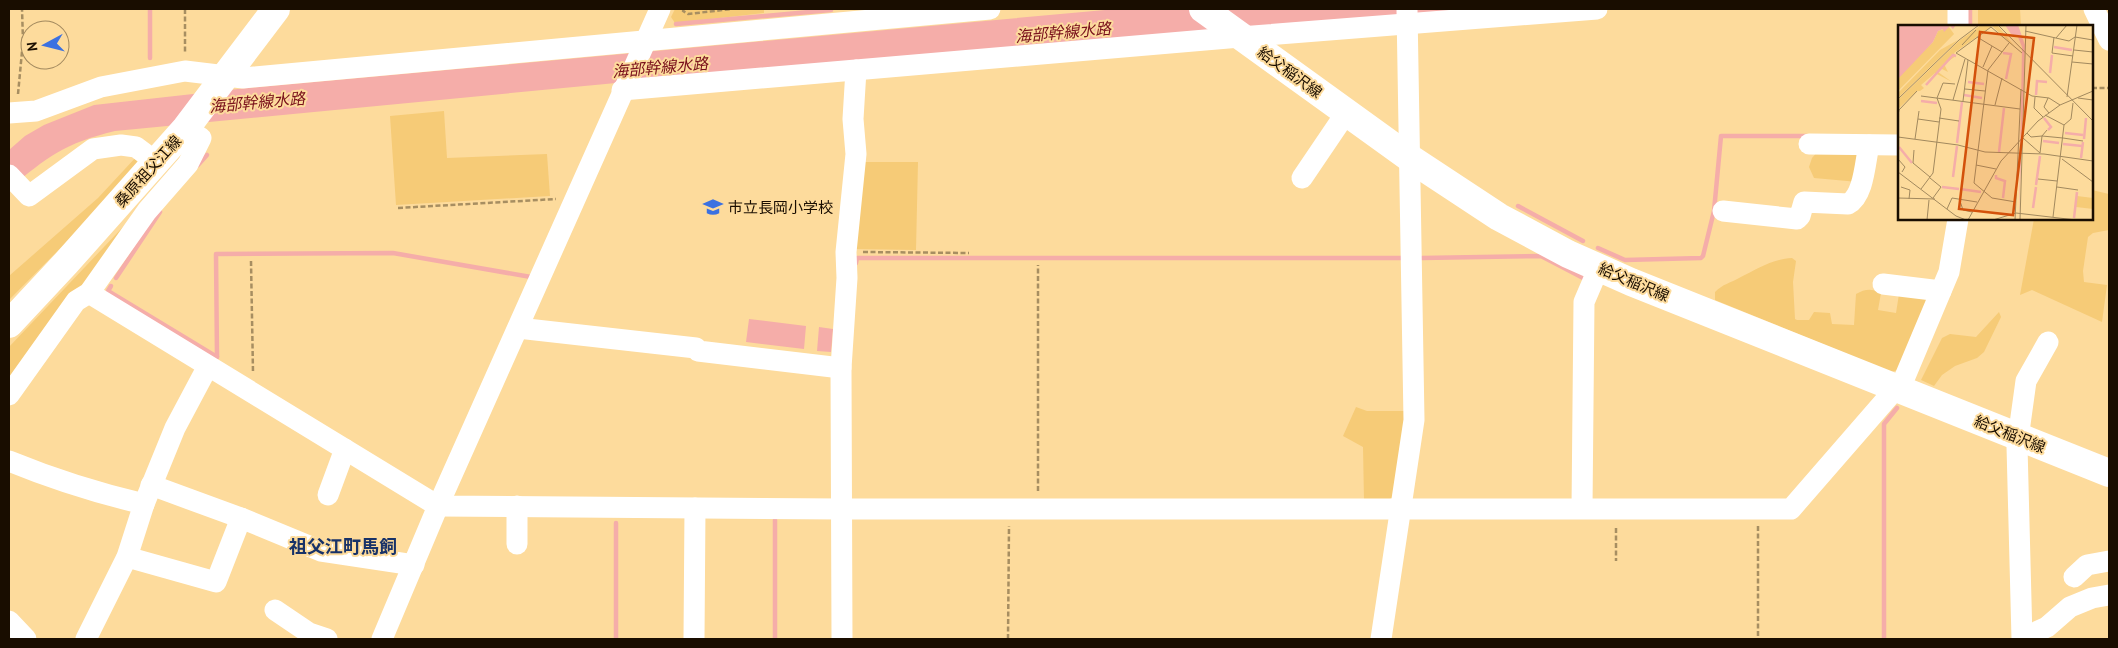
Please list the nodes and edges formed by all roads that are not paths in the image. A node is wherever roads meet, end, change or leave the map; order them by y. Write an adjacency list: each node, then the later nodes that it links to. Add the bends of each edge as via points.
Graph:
1 (276, 9): 14 (main road, 桑原祖父江線)
2 (660, 9): 12 (street)
3 (990, 9): 12 (street)
4 (1204, 9): 10 (main road, 給父稲沢線)
5 (1596, 9): 8 (street)
6 (1958, 9): 9 (street)
7 (2094, 9): 11 (street)
8 (1408, 16): 10 (street); 23 (street)
9 (1958, 25)
10 (1236, 34): 13 (street); 17 (main road, 給父稲沢線)
11 (2109, 40)
12 (643, 45): 14 (street); 15 (street)
13 (856, 70): 15 (street); 37 (street, via 853,119 856,154 846,252)
14 (220, 81): 16 (street, via 185,72 101,87 36,111); 19 (main road, 桑原祖父江線)
15 (624, 89): 34 (street)
16 (17, 106): 18 (street)
17 (1346, 113): 23 (main road, 給父稲沢線); 25 (street)
18 (9, 126)
19 (186, 128): 24 (main road, 桑原祖父江線); 32 (street, via 201,138 188,164 147,211)
20 (1809, 144): 21 (street)
21 (1869, 145): 22 (street); 27 (street, via 1859,193 1848,204 1804,202 1796,219)
22 (1898, 145)
23 (1411, 159): 29 (main road, 給父稲沢線, via 1499,217); 49 (street, via 1414,420)
24 (156, 162): 26 (street, via 136,146 121,145 93,149 29,196); 33 (main road, 桑原祖父江線)
25 (1302, 178)
26 (14, 180)
27 (1722, 211)
28 (1958, 220): 31 (street, via 1949,272)
29 (1599, 268): 38 (main road, 給父稲沢線); 50 (street, via 1584,302)
30 (1883, 284): 31 (street)
31 (1941, 291): 38 (street, via 1904,379)
32 (89, 293): 36 (street); 39 (street, via 76,301)
33 (9, 324)
34 (518, 328): 37 (street); 46 (street)
35 (2048, 342): 40 (street, via 2026,381)
36 (208, 366): 41 (street); 44 (street, via 175,428)
37 (841, 368): 51 (street)
38 (1896, 388): 40 (main road, 給父稲沢線); 50 (street, via 1792,509)
39 (9, 395)
40 (2018, 437): 43 (main road, 給父稲沢線); 68 (street)
41 (345, 449): 45 (street); 46 (street)
42 (9, 460): 44 (street, via 105,495)
43 (2109, 474)
44 (147, 494): 52 (street); 54 (street)
45 (328, 495)
46 (438, 506): 47 (street); 56 (street)
47 (518, 506): 48 (street); 53 (street)
48 (695, 508): 51 (street); 65 (street)
49 (1401, 508): 50 (street); 51 (street); 67 (street)
50 (1582, 508)
51 (842, 509): 66 (street)
52 (241, 518): 54 (street, via 216,582); 56 (street, via 321,551)
53 (517, 544)
54 (127, 557): 62 (street)
55 (2109, 561): 57 (street, via 2088,565)
56 (414, 565): 64 (street)
57 (2074, 577)
58 (2109, 595): 68 (street, via 2070,607 2047,627)
59 (275, 610): 63 (street, via 309,633)
60 (9, 622): 61 (street)
61 (26, 639)
62 (86, 639)
63 (327, 639)
64 (382, 639)
65 (694, 639)
66 (842, 639)
67 (1381, 639)
68 (2023, 639)

